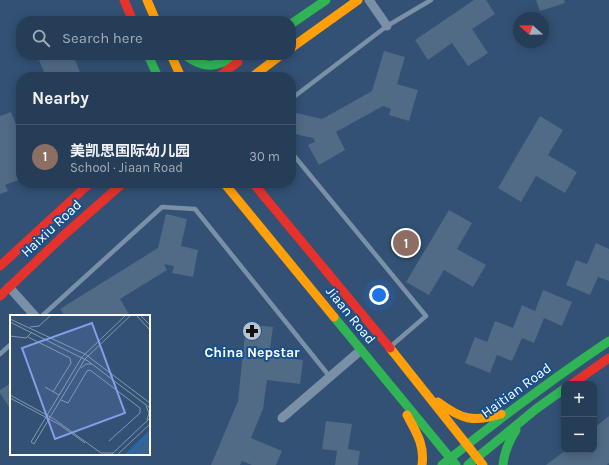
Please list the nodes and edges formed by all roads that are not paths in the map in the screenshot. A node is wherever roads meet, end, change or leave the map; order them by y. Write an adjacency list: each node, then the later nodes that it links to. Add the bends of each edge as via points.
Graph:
1 (124, 0): 7 (main road)
2 (147, 0): 8 (main road)
3 (326, 0): 9 (main road)
4 (358, 0): 11 (main road)
5 (369, 0): 10 (street)
6 (432, 0): 10 (lane)
7 (131, 16)
8 (154, 16)
9 (296, 21)
10 (387, 26): 26 (lane)
11 (296, 44)
12 (147, 60): 20 (main road)
13 (149, 60): 21 (main road)
14 (173, 60): 22 (main road)
15 (191, 60): 16 (main road, via 213,66)
16 (229, 60)
17 (240, 60): 23 (main road)
18 (274, 60): 19 (main road)
19 (263, 68): 24 (main road); 25 (main road)
20 (149, 72)
21 (155, 72)
22 (179, 72)
23 (225, 72)
24 (258, 72)
25 (259, 72)
26 (296, 95)
27 (296, 158): 41 (lane, via 426,316)
28 (85, 188): 34 (main road, Haixiu Road)
29 (119, 188): 35 (main road, Haixiu Road)
30 (227, 188): 42 (main road, Jiaan Road)
31 (257, 188): 33 (main road, Jiaan Road)
32 (261, 188): 33 (main road)
33 (268, 202): 41 (main road, Jiaan Road)
34 (0, 266)
35 (8, 287): 36 (main road, Haixiu Road); 37 (street)
36 (0, 296)
37 (34, 315)
38 (43, 315): 45 (lane, via 162,207 195,209)
39 (609, 341): 51 (main road, Haitian Road)
40 (10, 345): 43 (lane)
41 (390, 348): 49 (main road, Jiaan Road)
42 (361, 350): 45 (street); 46 (main road, Jiaan Road)
43 (0, 354)
44 (609, 358): 47 (main road, Haitian Road)
45 (330, 377): 52 (street)
46 (387, 381): 55 (main road, Jiaan Road); 56 (main road, via 421,440 424,458)
47 (576, 381)
48 (561, 391): 50 (main road, Haitian Road)
49 (426, 393): 51 (main road, via 458,415 473,419); 53 (main road, Jiaan Road)
50 (536, 409): 54 (main road, Haitian Road); 59 (main road, via 508,442)
51 (512, 410): 53 (main road, Haitian Road)
52 (282, 418)
53 (467, 445): 54 (main road, Jiaan Road); 55 (main road, Haitian Road)
54 (480, 461): 58 (main road, Haitian Road)
55 (453, 462): 57 (main road, Haitian Road)
56 (422, 465)
57 (442, 465)
58 (468, 465)
59 (504, 465)

